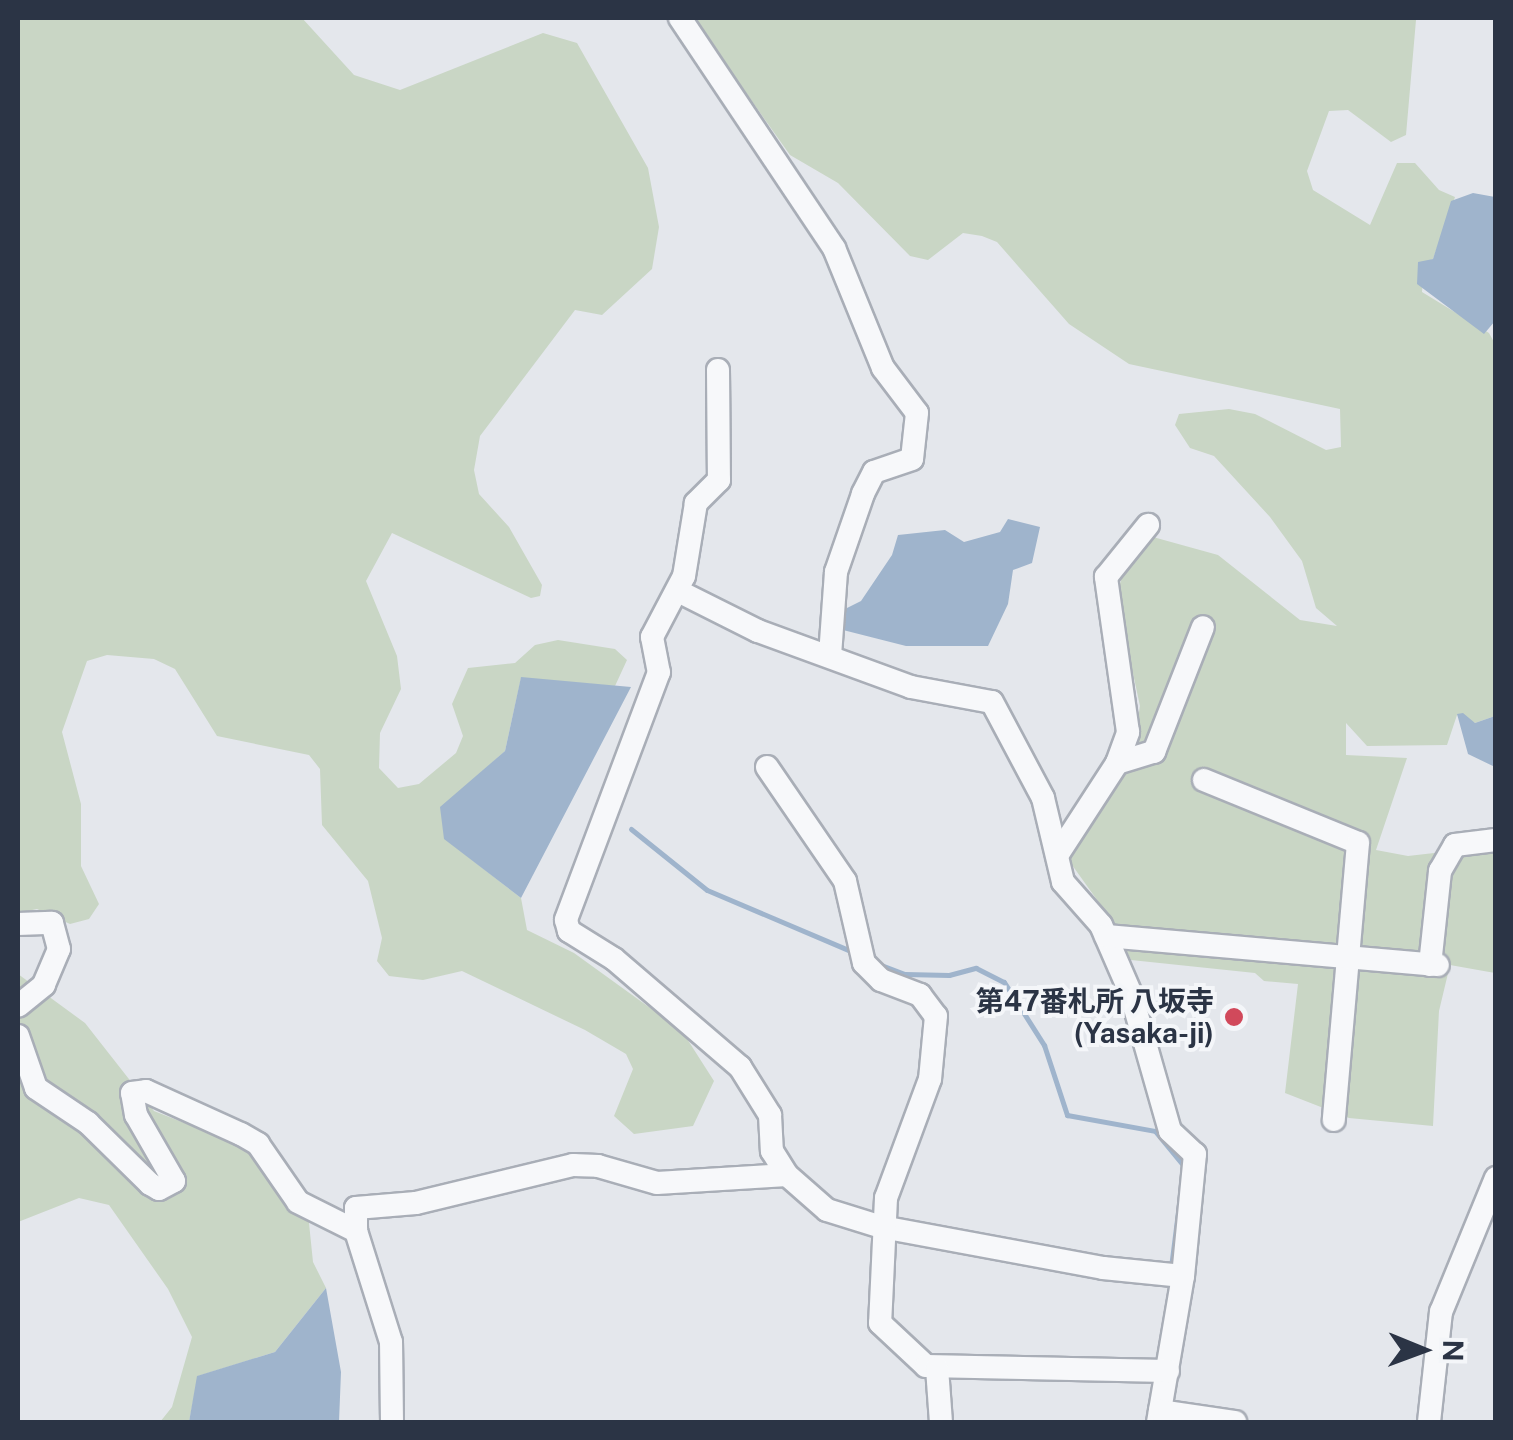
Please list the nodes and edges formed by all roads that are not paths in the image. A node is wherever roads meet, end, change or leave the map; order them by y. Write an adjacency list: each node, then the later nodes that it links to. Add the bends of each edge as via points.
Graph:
1 (680, 18): 6 (street, via 834,248 882,368 917,413 912,460 874,472 863,494 836,572)
2 (718, 370): 4 (street, via 722,468 696,503 694,540)
3 (1148, 525): 7 (street, via 1106,577 1129,712)
4 (678, 590): 6 (street, via 758,631); 18 (street, via 652,637 659,672 566,920 570,931 614,959 740,1068 770,1115 772,1150)
5 (1203, 627): 7 (street, via 1154,752)
6 (830, 655): 11 (street, via 911,687 992,702 1043,798)
7 (1117, 762): 11 (street)
8 (767, 768): 20 (street, via 845,882 862,957 881,980 920,994 936,1016 930,1078)
9 (1204, 780): 14 (street, via 1358,843)
10 (1496, 840): 14 (street, via 1454,846 1440,871 1434,965)
11 (1058, 854): 13 (street, via 1063,882)
12 (18, 924): 15 (street, via 52,922 59,949 44,985)
13 (1106, 936): 14 (street); 22 (street, via 1132,994 1170,1131 1195,1154)
14 (1350, 960): 17 (street)
15 (18, 1006)
16 (18, 1036): 21 (street, via 36,1088 88,1124 150,1184 159,1188 174,1181 130,1100 132,1093 146,1091 258,1144 298,1202)
17 (1334, 1120)
18 (787, 1175): 20 (street, via 827,1210); 21 (street, via 657,1183 573,1166 416,1203 356,1208)
19 (1496, 1178): 29 (street, via 1441,1312)
20 (882, 1227): 22 (street, via 1103,1268); 23 (street, via 880,1323 926,1366)
21 (356, 1231): 26 (street, via 392,1342)
22 (1184, 1276): 24 (street)
23 (937, 1368): 24 (street); 27 (street)
24 (1168, 1371): 25 (street)
25 (1159, 1417): 28 (street)
26 (392, 1422)
27 (941, 1422)
28 (1235, 1422)
29 (1429, 1422)

